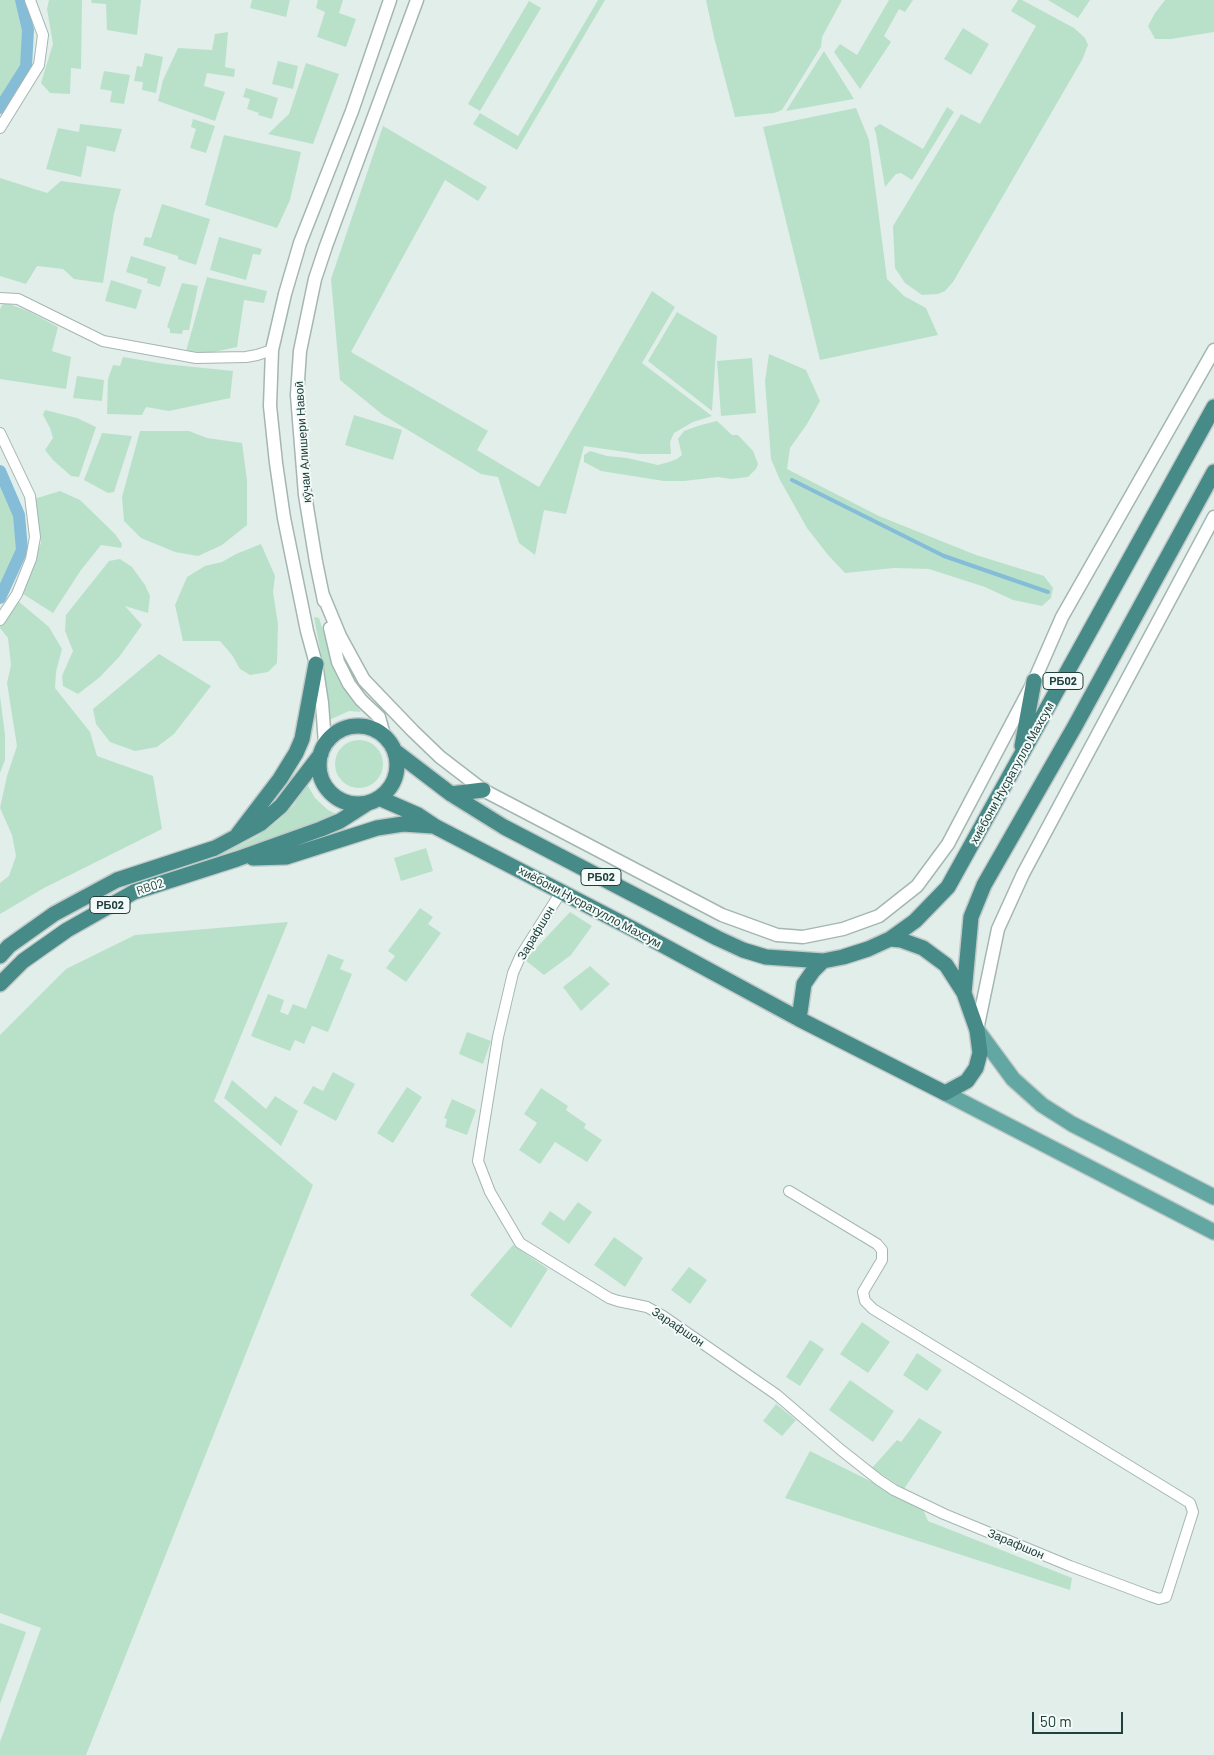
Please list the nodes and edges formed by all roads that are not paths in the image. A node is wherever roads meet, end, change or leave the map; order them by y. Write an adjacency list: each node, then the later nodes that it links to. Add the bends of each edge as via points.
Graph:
1 (30, 0): 4 (street, via 43,35 39,65)
2 (390, 0): 6 (street, кӯчаи Алишери Навоӣ, via 352,111 300,243)
3 (417, 0): 12 (street, кӯчаи Алишери Навоӣ, via 326,246 315,280 300,351 297,395 305,495)
4 (0, 128)
5 (0, 298): 6 (street, via 18,299 103,341 196,358 257,356)
6 (272, 350): 14 (street, кӯчаи Алишери Навоӣ, via 270,406 276,463)
7 (1214, 350): 15 (street, via 1062,618)
8 (1214, 408): 19 (highway, хиёбони Нусратулло Махсум / РБ02)
9 (0, 433): 13 (street, via 30,496 35,537 24,576)
10 (1214, 472): 31 (highway, РБ02, via 984,885 971,917)
11 (1214, 517): 33 (street, via 1023,874 998,929)
12 (323, 595): 16 (street, кӯчаи Алишери Навоӣ, via 338,662 348,684 379,717); 20 (street, via 340,636 364,680 440,757)
13 (0, 620)
14 (316, 664): 17 (street, кӯчаи Алишери Навоӣ, via 322,703); 24 (highway, via 302,739 296,753)
15 (1034, 681): 19 (highway); 20 (street, via 948,844 917,886 878,916 843,929 803,936 777,935 722,915)
16 (384, 735): 17 (highway, РБ02, via 370,727 353,726 332,735); 18 (highway, РБ02)
17 (323, 749): 22 (highway, РБ02, via 320,774 330,792 358,804); 24 (highway, РБ02, via 281,806 260,824)
18 (396, 752): 21 (highway, РБ02); 22 (highway, РБ02, via 393,783)
19 (1020, 758): 27 (highway, хиёбони Нусратулло Махсум / РБ02, via 948,887 915,921)
20 (483, 790): 21 (highway)
21 (451, 794): 29 (highway, РБ02, via 504,827 717,938 766,957)
22 (373, 800): 23 (highway, хиёбони Нусратулло Махсум / РБ02); 25 (highway, РБ02, via 340,821)
23 (436, 826): 25 (highway, via 389,826 286,856); 26 (highway, хиёбони Нусратулло Махсум / РБ02)
24 (234, 839): 28 (highway, RB02 / РБ02, via 117,880 54,914)
25 (236, 859): 30 (highway, RB02 / РБ02, via 134,892 67,930 23,961)
26 (561, 892): 32 (highway, хиёбони Нусратулло Махсум / РБ02); 35 (street, Зарафшон, via 513,973 498,1037 478,1161 490,1192 520,1243 609,1298 647,1307 663,1316 777,1395 894,1490 1070,1566 1160,1599 1166,1598 1193,1512 1190,1503 873,1309 865,1301 863,1292 882,1260 882,1250)
27 (890, 938): 29 (highway, хиёбони Нусратулло Махсум, via 868,950); 31 (highway, via 923,948 946,965)
28 (0, 956)
29 (823, 961): 32 (highway, via 804,984)
30 (0, 984)
31 (964, 993): 33 (highway)
32 (799, 1019): 34 (highway, хиёбони Нусратулло Махсум)
33 (977, 1030): 34 (highway, via 980,1053 976,1068 967,1081); 36 (main road, via 1013,1079 1042,1105 1072,1124)
34 (945, 1093): 37 (main road)
35 (789, 1191)
36 (1214, 1197)
37 (1214, 1232)

